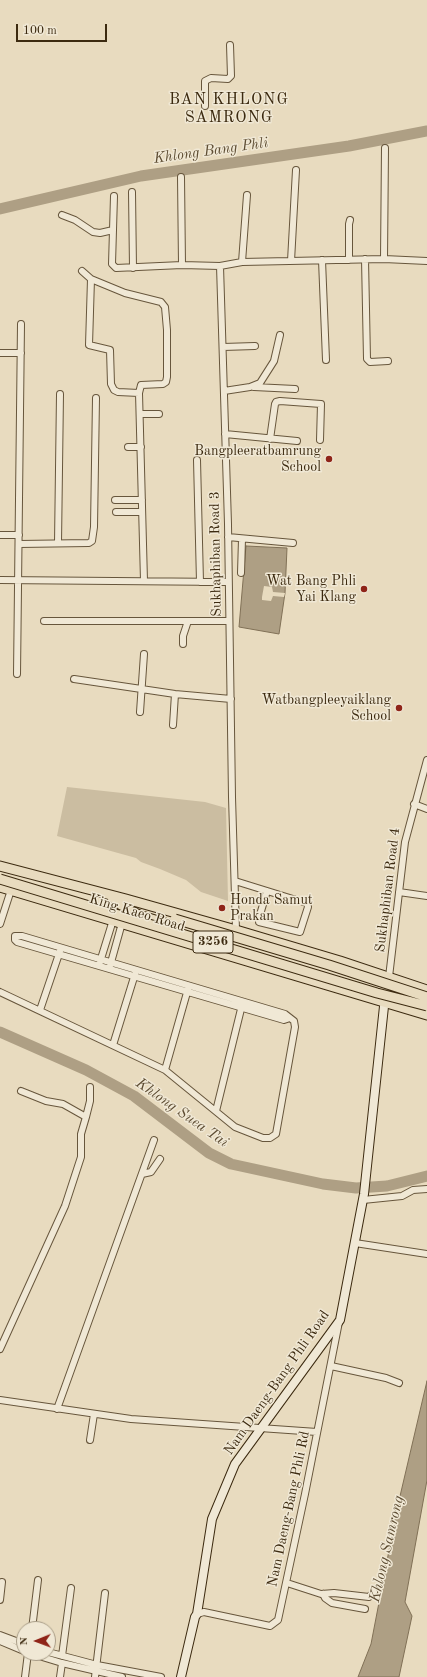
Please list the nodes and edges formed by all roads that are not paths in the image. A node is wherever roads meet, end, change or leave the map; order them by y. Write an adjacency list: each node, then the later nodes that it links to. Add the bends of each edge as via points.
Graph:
1 (230, 45): 2 (street, via 232,76 228,79 211,78 205,82)
2 (205, 106)
3 (386, 148): 12 (street)
4 (296, 170): 16 (street)
5 (181, 177): 19 (street)
6 (132, 192): 21 (street)
7 (246, 195): 18 (street)
8 (114, 196): 11 (street)
9 (62, 215): 11 (street, via 93,232)
10 (350, 220): 14 (street)
11 (113, 230): 21 (street, via 113,267)
12 (384, 259): 15 (street); 17 (street)
13 (322, 260): 14 (street); 16 (street); 30 (street)
14 (349, 260): 15 (street)
15 (365, 260): 31 (street, via 367,359 370,362)
16 (291, 261): 18 (street)
17 (427, 261)
18 (242, 262): 20 (street)
19 (182, 265): 20 (street); 21 (street)
20 (220, 266): 27 (street, Sukhaphiban Road 3)
21 (134, 268)
22 (82, 271): 23 (street)
23 (92, 279): 35 (street, via 89,345 110,350 111,384 114,390); 35 (street, via 125,293 161,302 165,307 166,382 141,385)
24 (21, 324): 29 (street)
25 (280, 335): 32 (street, via 270,368 260,383)
26 (255, 346): 27 (street)
27 (223, 347): 34 (street, Sukhaphiban Road 3)
28 (0, 353): 29 (street)
29 (21, 353): 52 (street)
30 (326, 360)
31 (388, 362)
32 (250, 386): 33 (street); 34 (street)
33 (295, 389)
34 (224, 391): 40 (street, Sukhaphiban Road 3)
35 (139, 393): 38 (street)
36 (60, 394): 55 (street)
37 (96, 398): 55 (street, via 94,538 89,543)
38 (140, 414): 39 (street); 45 (street)
39 (159, 414)
40 (225, 434): 41 (street); 53 (street, Sukhaphiban Road 3)
41 (270, 439): 42 (street, via 275,404 280,401 321,404); 43 (street)
42 (320, 440)
43 (297, 442)
44 (128, 447): 45 (street)
45 (141, 447): 48 (street)
46 (198, 460): 62 (street)
47 (115, 500): 48 (street)
48 (142, 500): 50 (street)
49 (116, 512): 50 (street)
50 (142, 512): 61 (street)
51 (0, 535): 52 (street)
52 (19, 535): 57 (street)
53 (228, 537): 54 (street); 63 (street, Sukhaphiban Road 3)
54 (242, 539): 56 (street); 58 (street)
55 (58, 543): 57 (street)
56 (293, 543)
57 (19, 544): 60 (street)
58 (241, 573)
59 (0, 580): 60 (street)
60 (18, 580): 61 (street); 69 (street)
61 (144, 581): 62 (street)
62 (200, 582): 63 (street)
63 (228, 582): 66 (street, Sukhaphiban Road 3)
64 (44, 621): 65 (street)
65 (188, 621): 66 (street); 67 (street)
66 (229, 621): 73 (street, Sukhaphiban Road 3)
67 (183, 644)
68 (144, 654): 71 (street)
69 (17, 674)
70 (74, 679): 71 (street)
71 (142, 688): 72 (street); 74 (street)
72 (175, 694): 73 (street); 75 (street)
73 (231, 699): 81 (street, Sukhaphiban Road 3)
74 (140, 712)
75 (173, 726)
76 (427, 760): 77 (street, Sukhaphiban Road 4)
77 (414, 804): 78 (street); 85 (street, Sukhaphiban Road 4, via 404,842)
78 (427, 808)
79 (0, 866): 86 (main road, King Kaeo Road / 3256)
80 (0, 879): 106 (main road, 3256, bridge)
81 (235, 882): 84 (street); 91 (street, Sukhaphiban Road 3)
82 (0, 887): 83 (main road, King Kaeo Road / 3256)
83 (10, 890): 89 (main road, King Kaeo Road / 3256); 90 (street)
84 (267, 891): 84 (street, via 307,903 300,932 259,922)
85 (399, 892): 87 (street); 98 (street, Sukhaphiban Road 4)
86 (109, 894): 88 (main road, 3256); 91 (main road, King Kaeo Road / 3256)
87 (427, 896)
88 (120, 904): 100 (main road, 3256, via 142,916); 101 (main road, 3256, bridge, via 329,965)
89 (118, 922): 92 (street); 93 (street); 103 (main road, King Kaeo Road / 3256)
90 (0, 924)
91 (236, 930): 98 (main road, King Kaeo Road / 3256)
92 (106, 947): 93 (street); 95 (street)
93 (114, 950): 96 (street)
94 (60, 951): 94 (street, via 17,942 15,936 22,936); 95 (street); 107 (street)
95 (100, 963): 96 (street)
96 (110, 966): 97 (street)
97 (135, 973): 99 (street); 110 (street)
98 (389, 977): 101 (main road, King Kaeo Road / 3256)
99 (188, 989): 104 (street); 111 (street)
100 (385, 990): 101 (main road); 103 (main road, Nam Daeng-Bang Phli Road)
101 (426, 990)
102 (0, 992): 107 (street)
103 (385, 1003): 105 (main road, King Kaeo Road / 3256); 120 (main road, Nam Daeng-Bang Phli Road)
104 (242, 1005): 114 (street); 114 (street, via 294,1021 276,1134 270,1138 263,1138 235,1127)
105 (396, 1006): 108 (main road, King Kaeo Road / 3256); 109 (main road, via 412,1017)
106 (427, 1006)
107 (40, 1010): 110 (street)
108 (427, 1015)
109 (427, 1020)
110 (113, 1045): 111 (street)
111 (165, 1070): 114 (street)
112 (90, 1087): 115 (street)
113 (21, 1091): 115 (street, via 46,1101 63,1104)
114 (216, 1111)
115 (86, 1117): 124 (street, via 81,1134 81,1158 65,1206)
116 (154, 1140): 118 (street)
117 (160, 1159): 118 (street, via 151,1172)
118 (142, 1174): 128 (street)
119 (427, 1189): 120 (street, via 413,1190 402,1196)
120 (363, 1197): 121 (main road, Nam Daeng-Bang Phli Road)
121 (355, 1243): 122 (street); 123 (main road, Nam Daeng-Bang Phli Road)
122 (427, 1254)
123 (340, 1320): 125 (street, Nam Daeng-Bang Phli Rd); 130 (main road, Nam Daeng-Bang Phli Road)
124 (0, 1349)
125 (331, 1366): 126 (street); 131 (street, Nam Daeng-Bang Phli Rd)
126 (399, 1383)
127 (0, 1400): 128 (street)
128 (58, 1409): 129 (street)
129 (94, 1414): 130 (street, via 131,1419); 132 (street)
130 (261, 1427): 131 (street); 142 (main road, Nam Daeng-Bang Phli Road, via 235,1464 212,1518)
131 (317, 1432): 135 (street, Nam Daeng-Bang Phli Rd)
132 (90, 1440)
133 (38, 1580): 143 (street)
134 (2, 1582): 140 (street)
135 (287, 1583): 139 (street); 142 (street, Nam Daeng-Bang Phli Rd, via 278,1620 272,1625 204,1612)
136 (71, 1588): 150 (street)
137 (374, 1592): 139 (street, via 369,1597)
138 (105, 1594): 152 (street)
139 (323, 1594): 141 (street, via 332,1603)
140 (0, 1600)
141 (365, 1609)
142 (197, 1614): 157 (main road, Nam Daeng-Bang Phli Road)
143 (33, 1621)
144 (0, 1634): 146 (street)
145 (0, 1641): 147 (street)
146 (16, 1641)
147 (16, 1648)
148 (56, 1657): 150 (street)
149 (56, 1659): 150 (street)
150 (62, 1660): 152 (street); 154 (street)
151 (28, 1661): 153 (street)
152 (96, 1671): 155 (street); 156 (street)
153 (25, 1677)
154 (60, 1677)
155 (122, 1677)
156 (159, 1677)
157 (180, 1677)

